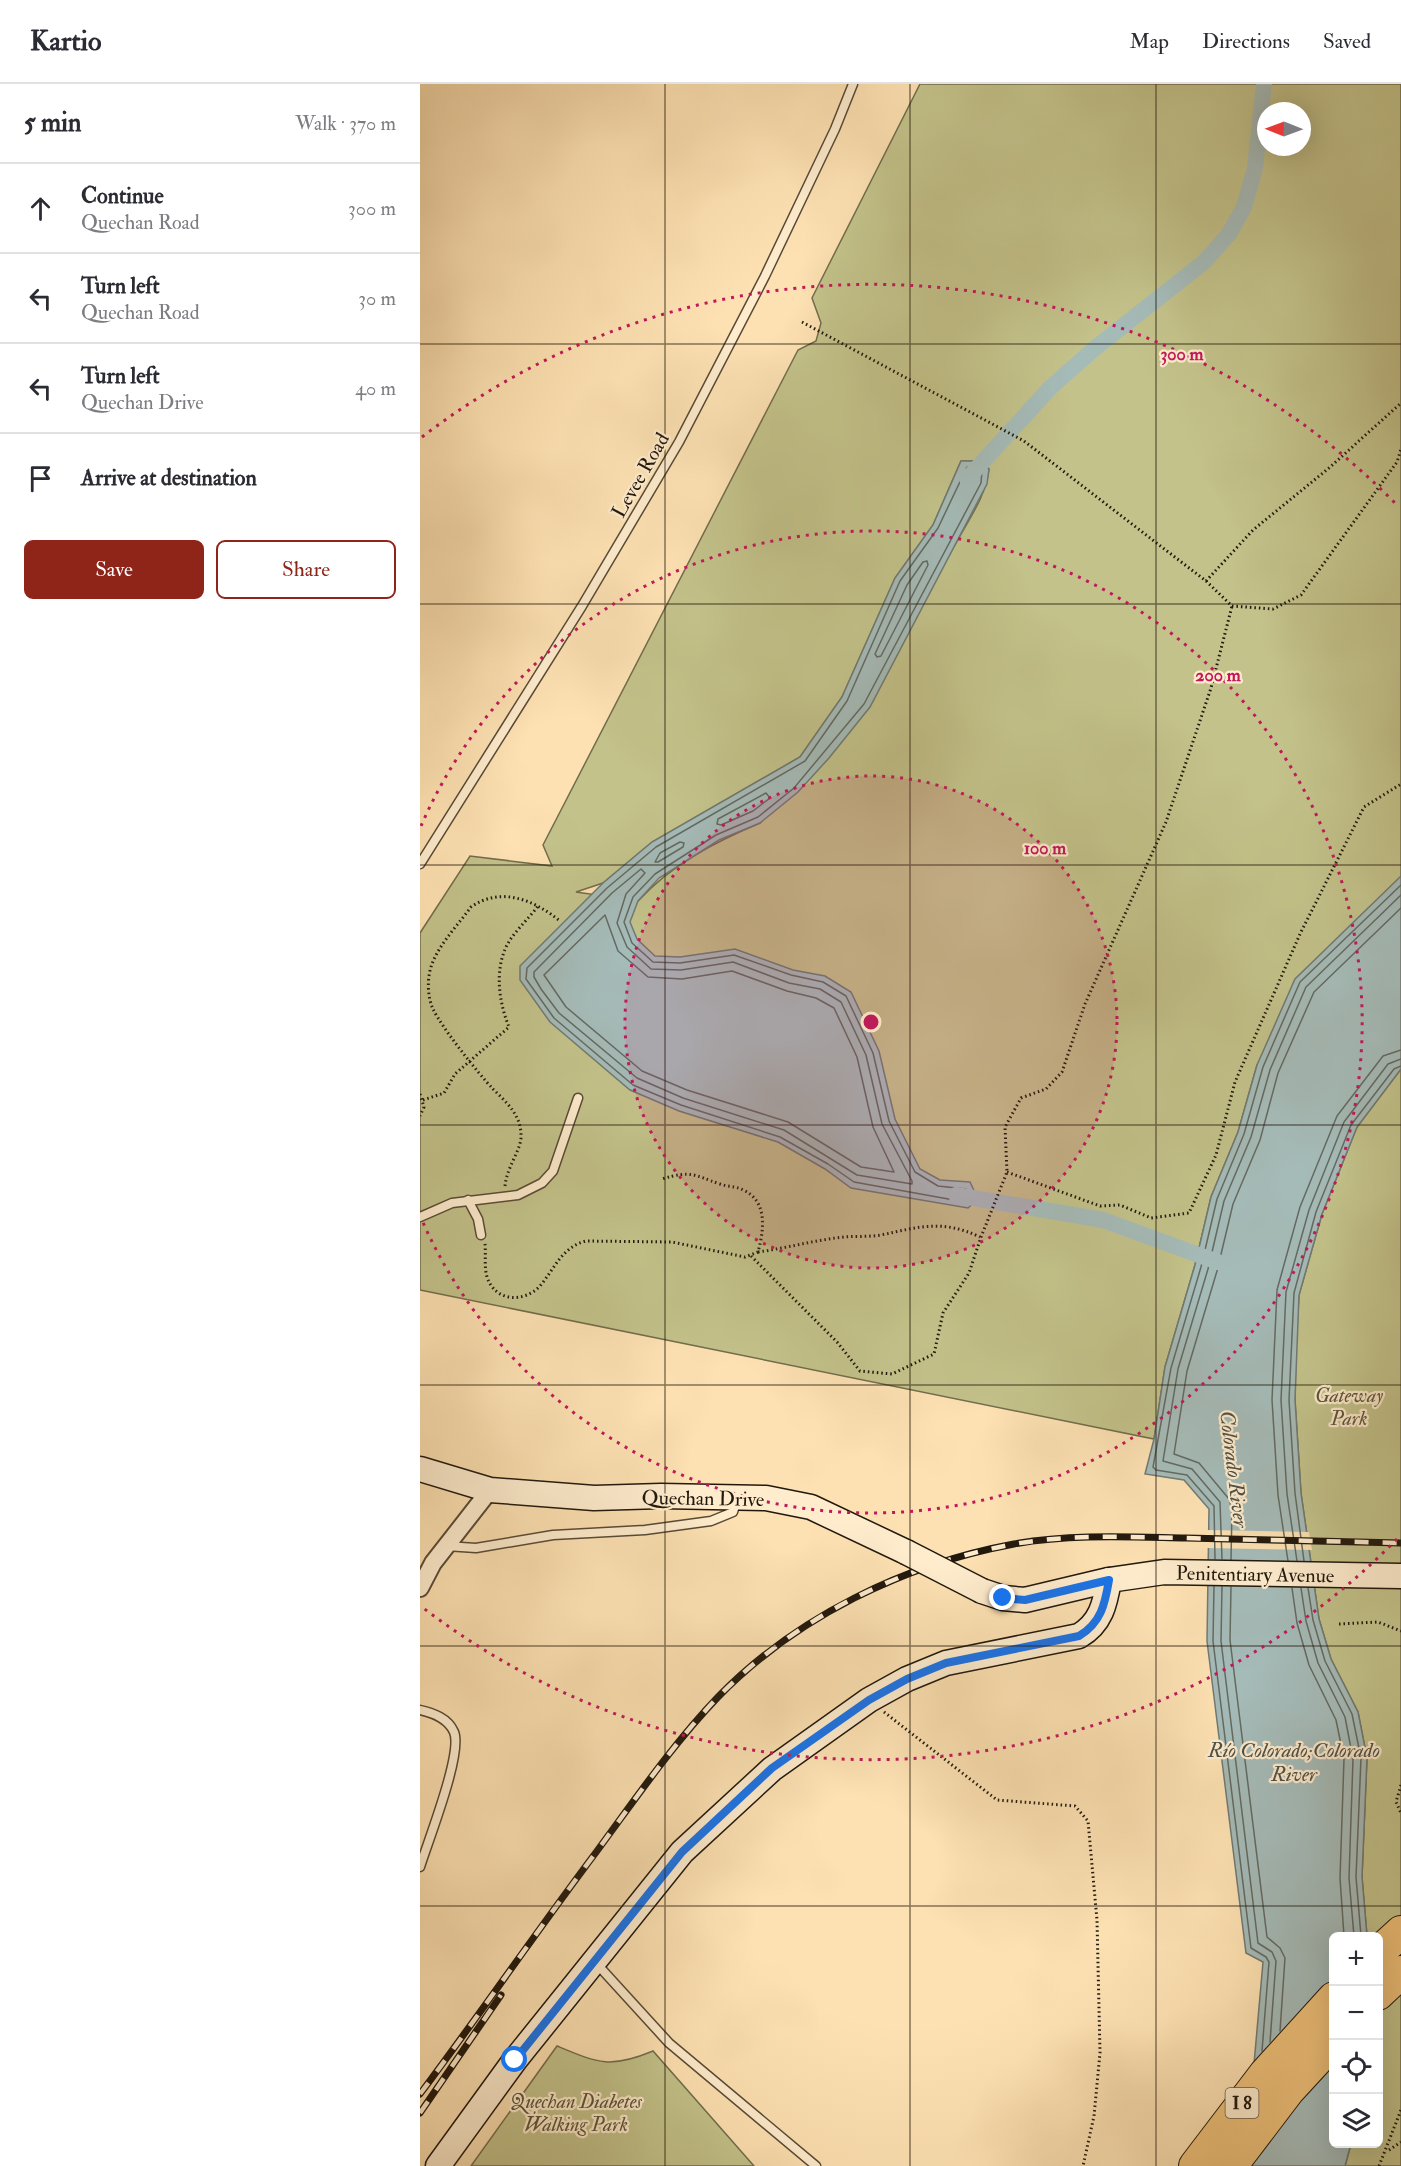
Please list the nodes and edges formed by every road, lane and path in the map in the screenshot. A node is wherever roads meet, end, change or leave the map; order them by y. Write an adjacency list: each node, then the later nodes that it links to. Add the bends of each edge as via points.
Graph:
1 (853, 84): 8 (lane, Levee Road, via 765,276 679,442 582,606)
2 (802, 322): 5 (path, via 1024,441)
3 (1401, 403): 5 (path, via 1253,530)
4 (1401, 449): 6 (path, via 1397,462 1302,595 1273,609)
5 (1206, 581): 6 (path)
6 (1232, 606): 14 (path, via 1211,688 1166,822 1085,1004 1062,1072 1046,1089 1022,1098 1005,1127)
7 (1401, 784): 14 (path, via 1364,807 1300,934 1235,1082 1216,1155 1189,1213 1151,1218 1120,1205 1100,1206)
8 (420, 864)
9 (538, 906): 12 (path, via 504,951 500,988 509,1027 455,1074 444,1093)
10 (420, 1094): 12 (path)
11 (578, 1098): 15 (lane, via 552,1171 543,1183 518,1195)
12 (423, 1100): 13 (path)
13 (420, 1116)
14 (1007, 1172): 18 (path)
15 (468, 1200): 16 (lane); 17 (lane)
16 (420, 1217)
17 (481, 1235)
18 (981, 1237): 19 (path, via 938,1226 914,1226 880,1235 843,1237); 20 (path, via 969,1273 943,1313 934,1354 892,1374 860,1371 837,1342)
19 (758, 1252)
20 (752, 1256)
21 (420, 1469): 22 (street, Quechan Drive)
22 (490, 1490): 23 (street, Quechan Drive, via 594,1498); 24 (street)
23 (738, 1496): 24 (lane, via 733,1512 711,1521 645,1530 553,1534 476,1548); 26 (street, Quechan Drive, bridge, via 811,1507 1003,1598 1025,1600)
24 (446, 1546): 27 (street)
25 (1401, 1576): 26 (street, Penitentiary Avenue, via 1164,1572)
26 (1109, 1580): 30 (street, via 1101,1613 1092,1627 1079,1636 946,1663)
27 (420, 1588)
28 (1339, 1624): 29 (path, via 1378,1622)
29 (1401, 1632)
30 (869, 1700): 37 (street, via 772,1768 682,1852); 47 (path, via 997,1800 1075,1806 1088,1821 1097,1920 1100,2053 1094,2116)
31 (420, 1710): 34 (lane, via 447,1722 455,1734 455,1757)
32 (1401, 1785): 33 (path, via 1396,1802)
33 (1401, 1813)
34 (420, 1867)
35 (1401, 1932): 36 (highway)
36 (1383, 1948)
37 (594, 1960): 45 (street); 46 (lane, via 669,2043)
38 (1401, 1972): 39 (highway)
39 (1383, 1989)
40 (1329, 2003): 48 (highway, I 8, via 1292,2042)
41 (1329, 2046): 49 (highway, I 8, via 1288,2091)
42 (1401, 2110): 44 (path)
43 (1401, 2142): 44 (path)
44 (1387, 2151): 50 (path)
45 (438, 2166)
46 (816, 2166)
47 (1083, 2166)
48 (1195, 2166)
49 (1230, 2166)
50 (1379, 2166)

